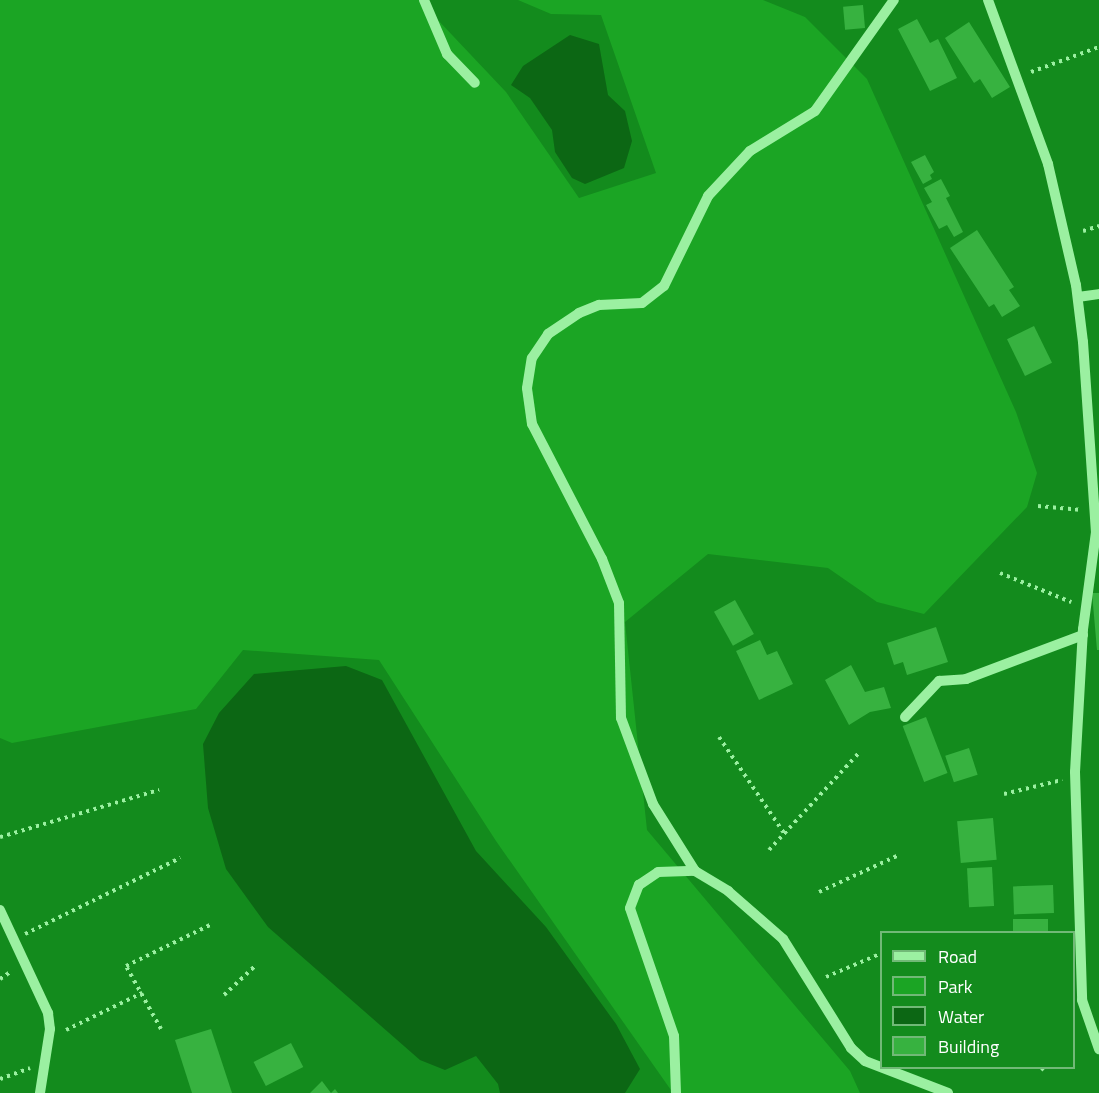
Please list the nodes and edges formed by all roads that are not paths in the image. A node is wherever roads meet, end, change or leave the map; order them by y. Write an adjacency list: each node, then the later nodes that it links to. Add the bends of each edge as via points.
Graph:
1 (424, 0): 4 (street, via 447,54)
2 (894, 0): 10 (street, via 814,111 750,151 708,196 664,286 642,303 599,305 579,313 548,334 532,358 527,388 532,424 602,559 619,603 621,718 653,804)
3 (988, 0): 6 (street, via 1048,164)
4 (476, 83)
5 (1099, 294): 6 (street)
6 (1077, 297): 7 (street)
7 (1098, 532): 8 (street)
8 (1083, 635): 9 (street, via 966,679 939,681); 12 (street, via 1075,772 1082,1000)
9 (905, 717)
10 (695, 871): 13 (street, via 728,891 783,939 850,1048 865,1061); 16 (street, via 658,872 639,885 630,908 674,1036)
11 (0, 910): 15 (street, via 48,1013 49,1038)
12 (1099, 1049)
13 (880, 1067)
14 (886, 1069): 17 (street)
15 (39, 1093)
16 (675, 1093)
17 (948, 1093)

